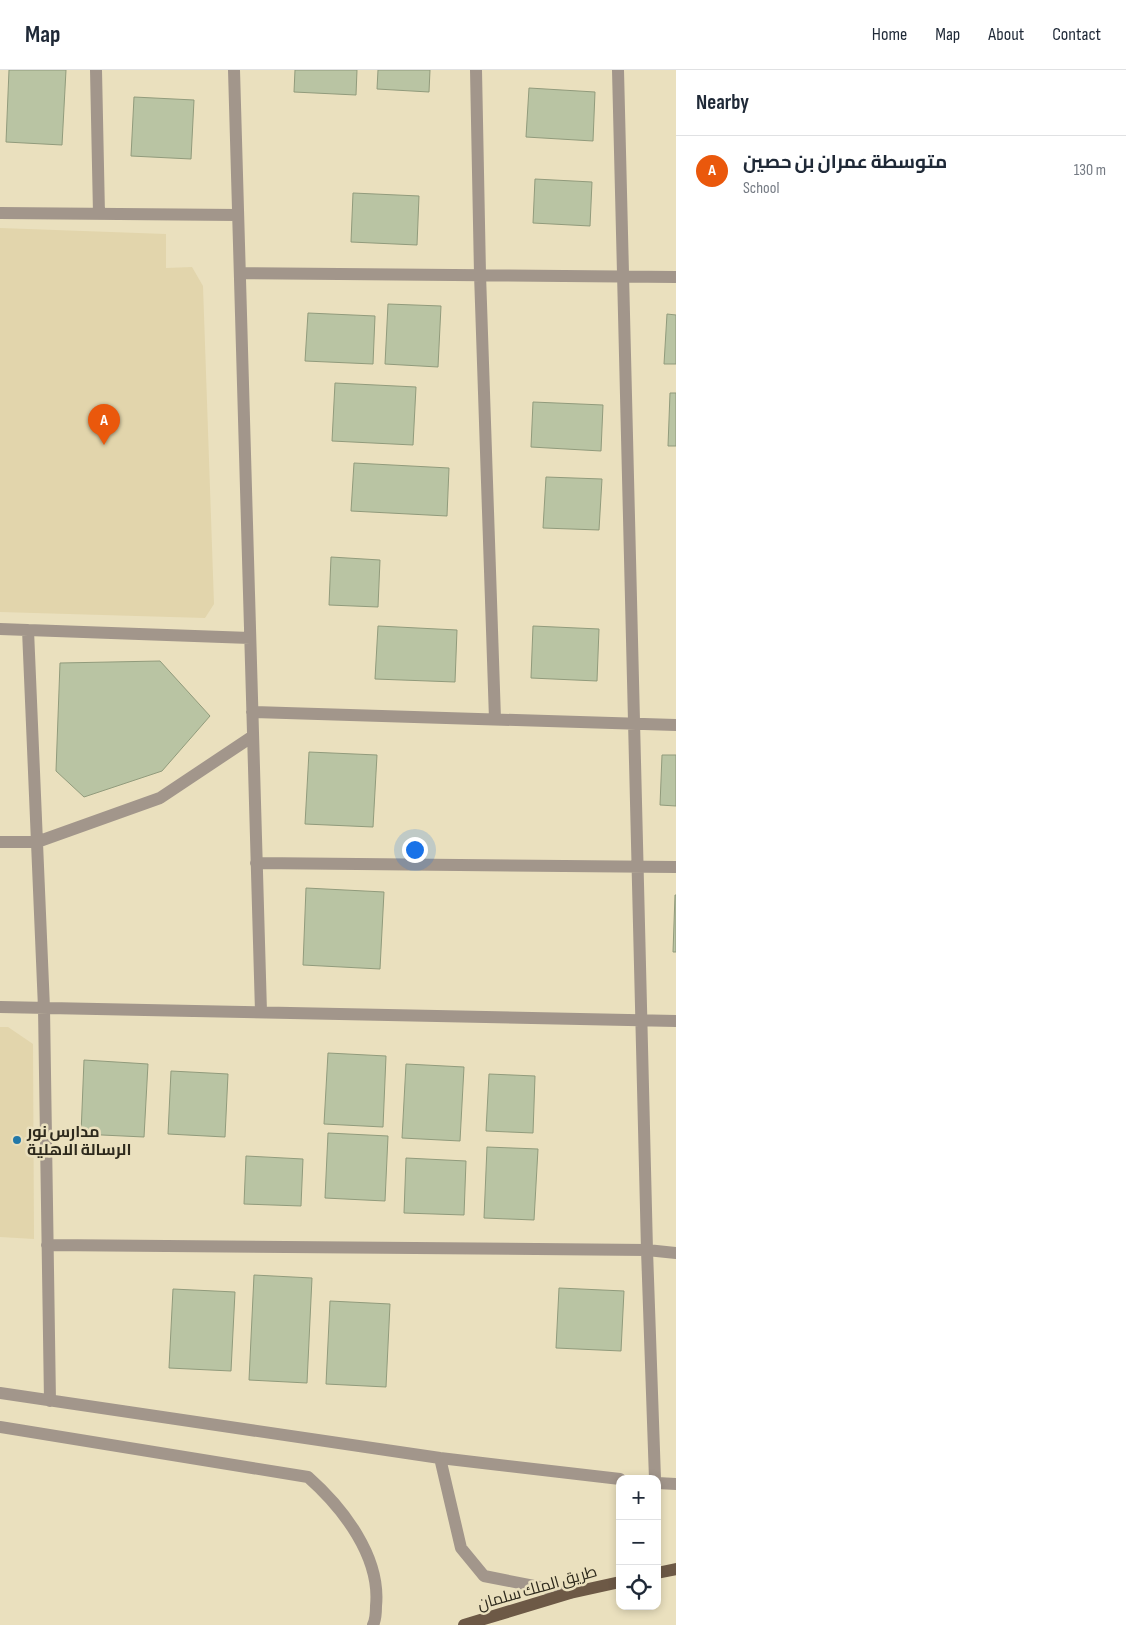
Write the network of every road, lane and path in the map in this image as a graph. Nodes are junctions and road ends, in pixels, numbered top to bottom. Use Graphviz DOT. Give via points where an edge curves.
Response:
graph roads {
  1 [pos="96,70"];
  2 [pos="234,70"];
  3 [pos="476,70"];
  4 [pos="618,70"];
  5 [pos="0,213"];
  6 [pos="99,214"];
  7 [pos="238,214"];
  8 [pos="240,273"];
  9 [pos="480,274"];
  10 [pos="623,275"];
  11 [pos="676,277"];
  12 [pos="0,629"];
  13 [pos="28,630"];
  14 [pos="250,638"];
  15 [pos="252,712"];
  16 [pos="495,720"];
  17 [pos="634,724"];
  18 [pos="676,725"];
  19 [pos="253,736"];
  20 [pos="0,842"];
  21 [pos="37,842"];
  22 [pos="256,863"];
  23 [pos="637,866"];
  24 [pos="676,867"];
  25 [pos="0,1007"];
  26 [pos="44,1008"];
  27 [pos="261,1012"];
  28 [pos="641,1020"];
  29 [pos="676,1021"];
  30 [pos="47,1245"];
  31 [pos="647,1250"];
  32 [pos="676,1253"];
  33 [pos="0,1393"];
  34 [pos="50,1401"];
  35 [pos="0,1427"];
  36 [pos="440,1458"];
  37 [pos="655,1475"];
  38 [pos="616,1479"];
  39 [pos="661,1484"];
  40 [pos="676,1484"];
  41 [pos="676,1569"];
  42 [pos="661,1572"];
  43 [pos="616,1583"];
  44 [pos="570,1593"];
  45 [pos="373,1625"];
  46 [pos="464,1625"];
  1 -- 6 [label="street"];
  2 -- 7 [label="street"];
  3 -- 9 [label="street"];
  4 -- 10 [label="street"];
  5 -- 6 [label="street"];
  6 -- 7 [label="street"];
  7 -- 8 [label="street"];
  8 -- 9 [label="street"];
  8 -- 14 [label="street"];
  9 -- 10 [label="street"];
  9 -- 16 [label="street"];
  10 -- 11 [label="street"];
  10 -- 17 [label="street"];
  12 -- 13 [label="street"];
  13 -- 14 [label="street"];
  13 -- 21 [label="street"];
  14 -- 15 [label="street"];
  15 -- 16 [label="street"];
  15 -- 19 [label="street"];
  16 -- 17 [label="street"];
  17 -- 18 [label="street"];
  17 -- 23 [label="street"];
  19 -- 21 [label="street" via="160,798"];
  19 -- 22 [label="street"];
  20 -- 21 [label="street"];
  21 -- 26 [label="street"];
  22 -- 23 [label="street"];
  22 -- 27 [label="street"];
  23 -- 24 [label="street"];
  23 -- 28 [label="street"];
  25 -- 26 [label="street"];
  26 -- 27 [label="street"];
  26 -- 30 [label="street"];
  27 -- 28 [label="street"];
  28 -- 29 [label="street"];
  28 -- 31 [label="street"];
  30 -- 31 [label="street"];
  30 -- 34 [label="street"];
  31 -- 32 [label="street"];
  31 -- 37 [label="street"];
  33 -- 34 [label="street"];
  34 -- 36 [label="street"];
  35 -- 45 [label="street" via="308,1477 327,1494 353,1527 368,1556 378,1591"];
  36 -- 38 [label="street"];
  36 -- 44 [label="street" via="461,1548 484,1576"];
  39 -- 40 [label="street"];
  41 -- 42 [label="main road"];
  43 -- 44 [label="main road, طريق الملك سلمان"];
  44 -- 46 [label="main road, طريق الملك سلمان"];
}
